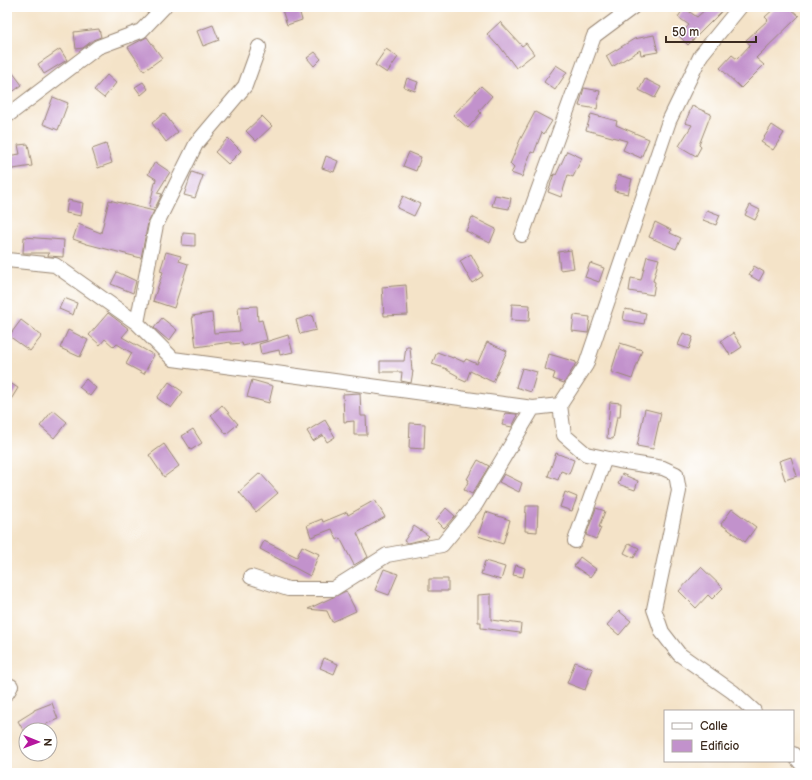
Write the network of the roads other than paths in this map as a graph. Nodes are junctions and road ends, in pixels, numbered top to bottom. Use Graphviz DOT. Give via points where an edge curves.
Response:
graph roads {
  1 [pos="164,7"];
  2 [pos="633,7"];
  3 [pos="740,7"];
  4 [pos="259,47"];
  5 [pos="7,116"];
  6 [pos="522,235"];
  7 [pos="7,260"];
  8 [pos="137,323"];
  9 [pos="560,405"];
  10 [pos="533,408"];
  11 [pos="605,458"];
  12 [pos="575,541"];
  13 [pos="251,577"];
  14 [pos="753,710"];
  15 [pos="794,755"];
  16 [pos="805,768"];
  1 -- 5 [label="street" via="141,31 98,47"];
  2 -- 6 [label="street" via="594,36"];
  3 -- 9 [label="street" via="701,56 669,120 586,365"];
  4 -- 8 [label="street" via="245,86 196,144 156,225"];
  7 -- 8 [label="street" via="55,265"];
  8 -- 10 [label="street" via="173,359"];
  9 -- 10 [label="street"];
  9 -- 11 [label="street" via="564,435 586,454"];
  10 -- 13 [label="street" via="476,504 442,546 387,555 333,589 288,589"];
  11 -- 12 [label="street"];
  11 -- 14 [label="street" via="663,468 676,474 679,491 654,609 662,632 679,654 733,692"];
  15 -- 16 [label="street"];
}
